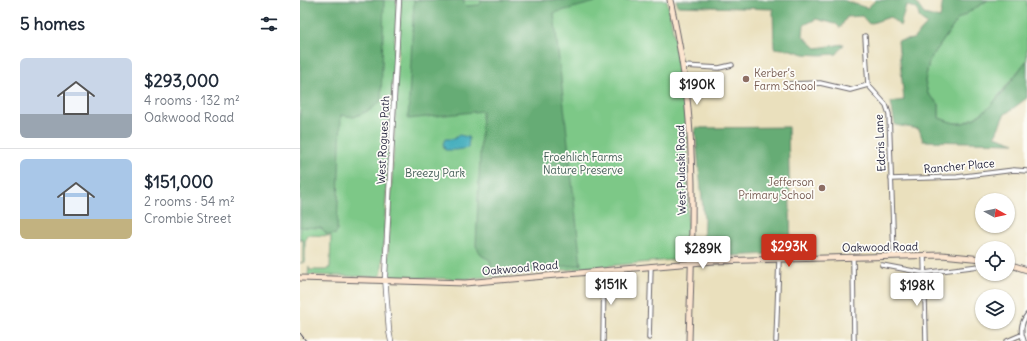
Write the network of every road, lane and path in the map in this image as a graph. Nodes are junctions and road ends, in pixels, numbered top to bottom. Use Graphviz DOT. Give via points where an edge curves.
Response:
graph roads {
  1 [pos="399,0"];
  2 [pos="670,0"];
  3 [pos="865,36"];
  4 [pos="732,65"];
  5 [pos="683,66"];
  6 [pos="788,84"];
  7 [pos="868,84"];
  8 [pos="1027,171"];
  9 [pos="891,179"];
  10 [pos="894,256"];
  11 [pos="924,256"];
  12 [pos="853,257"];
  13 [pos="975,257"];
  14 [pos="779,260"];
  15 [pos="691,262"];
  16 [pos="651,266"];
  17 [pos="882,266"];
  18 [pos="1015,266"];
  19 [pos="975,267"];
  20 [pos="1027,270"];
  21 [pos="604,271"];
  22 [pos="924,273"];
  23 [pos="300,278"];
  24 [pos="385,281"];
  25 [pos="1027,315"];
  26 [pos="1021,335"];
  27 [pos="649,338"];
  28 [pos="391,341"];
  29 [pos="603,341"];
  30 [pos="689,341"];
  31 [pos="776,341"];
  32 [pos="854,341"];
  33 [pos="926,341"];
  34 [pos="1007,341"];
  35 [pos="1024,341"];
  1 -- 24 [label="street, West Rogues Path"];
  2 -- 5 [label="main road, West Pulaski Road"];
  3 -- 7 [label="street"];
  4 -- 5 [label="street" via="719,68"];
  5 -- 15 [label="main road, West Pulaski Road" via="692,173"];
  6 -- 7 [label="street" via="820,83 850,90"];
  7 -- 9 [label="street, Edcris Lane" via="886,105 889,114"];
  8 -- 9 [label="street, Rancher Place"];
  9 -- 10 [label="street, Edcris Lane"];
  10 -- 11 [label="main road, Oakwood Road"];
  10 -- 12 [label="main road, Oakwood Road"];
  11 -- 13 [label="main road, Oakwood Road"];
  11 -- 22 [label="street"];
  12 -- 14 [label="main road, Oakwood Road"];
  12 -- 32 [label="street"];
  14 -- 15 [label="main road, Oakwood Road"];
  14 -- 31 [label="street"];
  15 -- 16 [label="main road, Oakwood Road"];
  15 -- 30 [label="main road, West Pulaski Road"];
  16 -- 21 [label="main road, Oakwood Road"];
  16 -- 27 [label="street"];
  17 -- 22 [label="street, Oakwood Road"];
  18 -- 20 [label="main road"];
  19 -- 22 [label="street, Oakwood Road"];
  21 -- 24 [label="main road, Oakwood Road" via="465,283"];
  21 -- 29 [label="street"];
  22 -- 33 [label="street"];
  23 -- 24 [label="main road, Oakwood Road"];
  24 -- 28 [label="street, West Rogues Path"];
  25 -- 26 [label="street" via="1022,324"];
  26 -- 34 [label="street"];
  26 -- 35 [label="street"];
}
